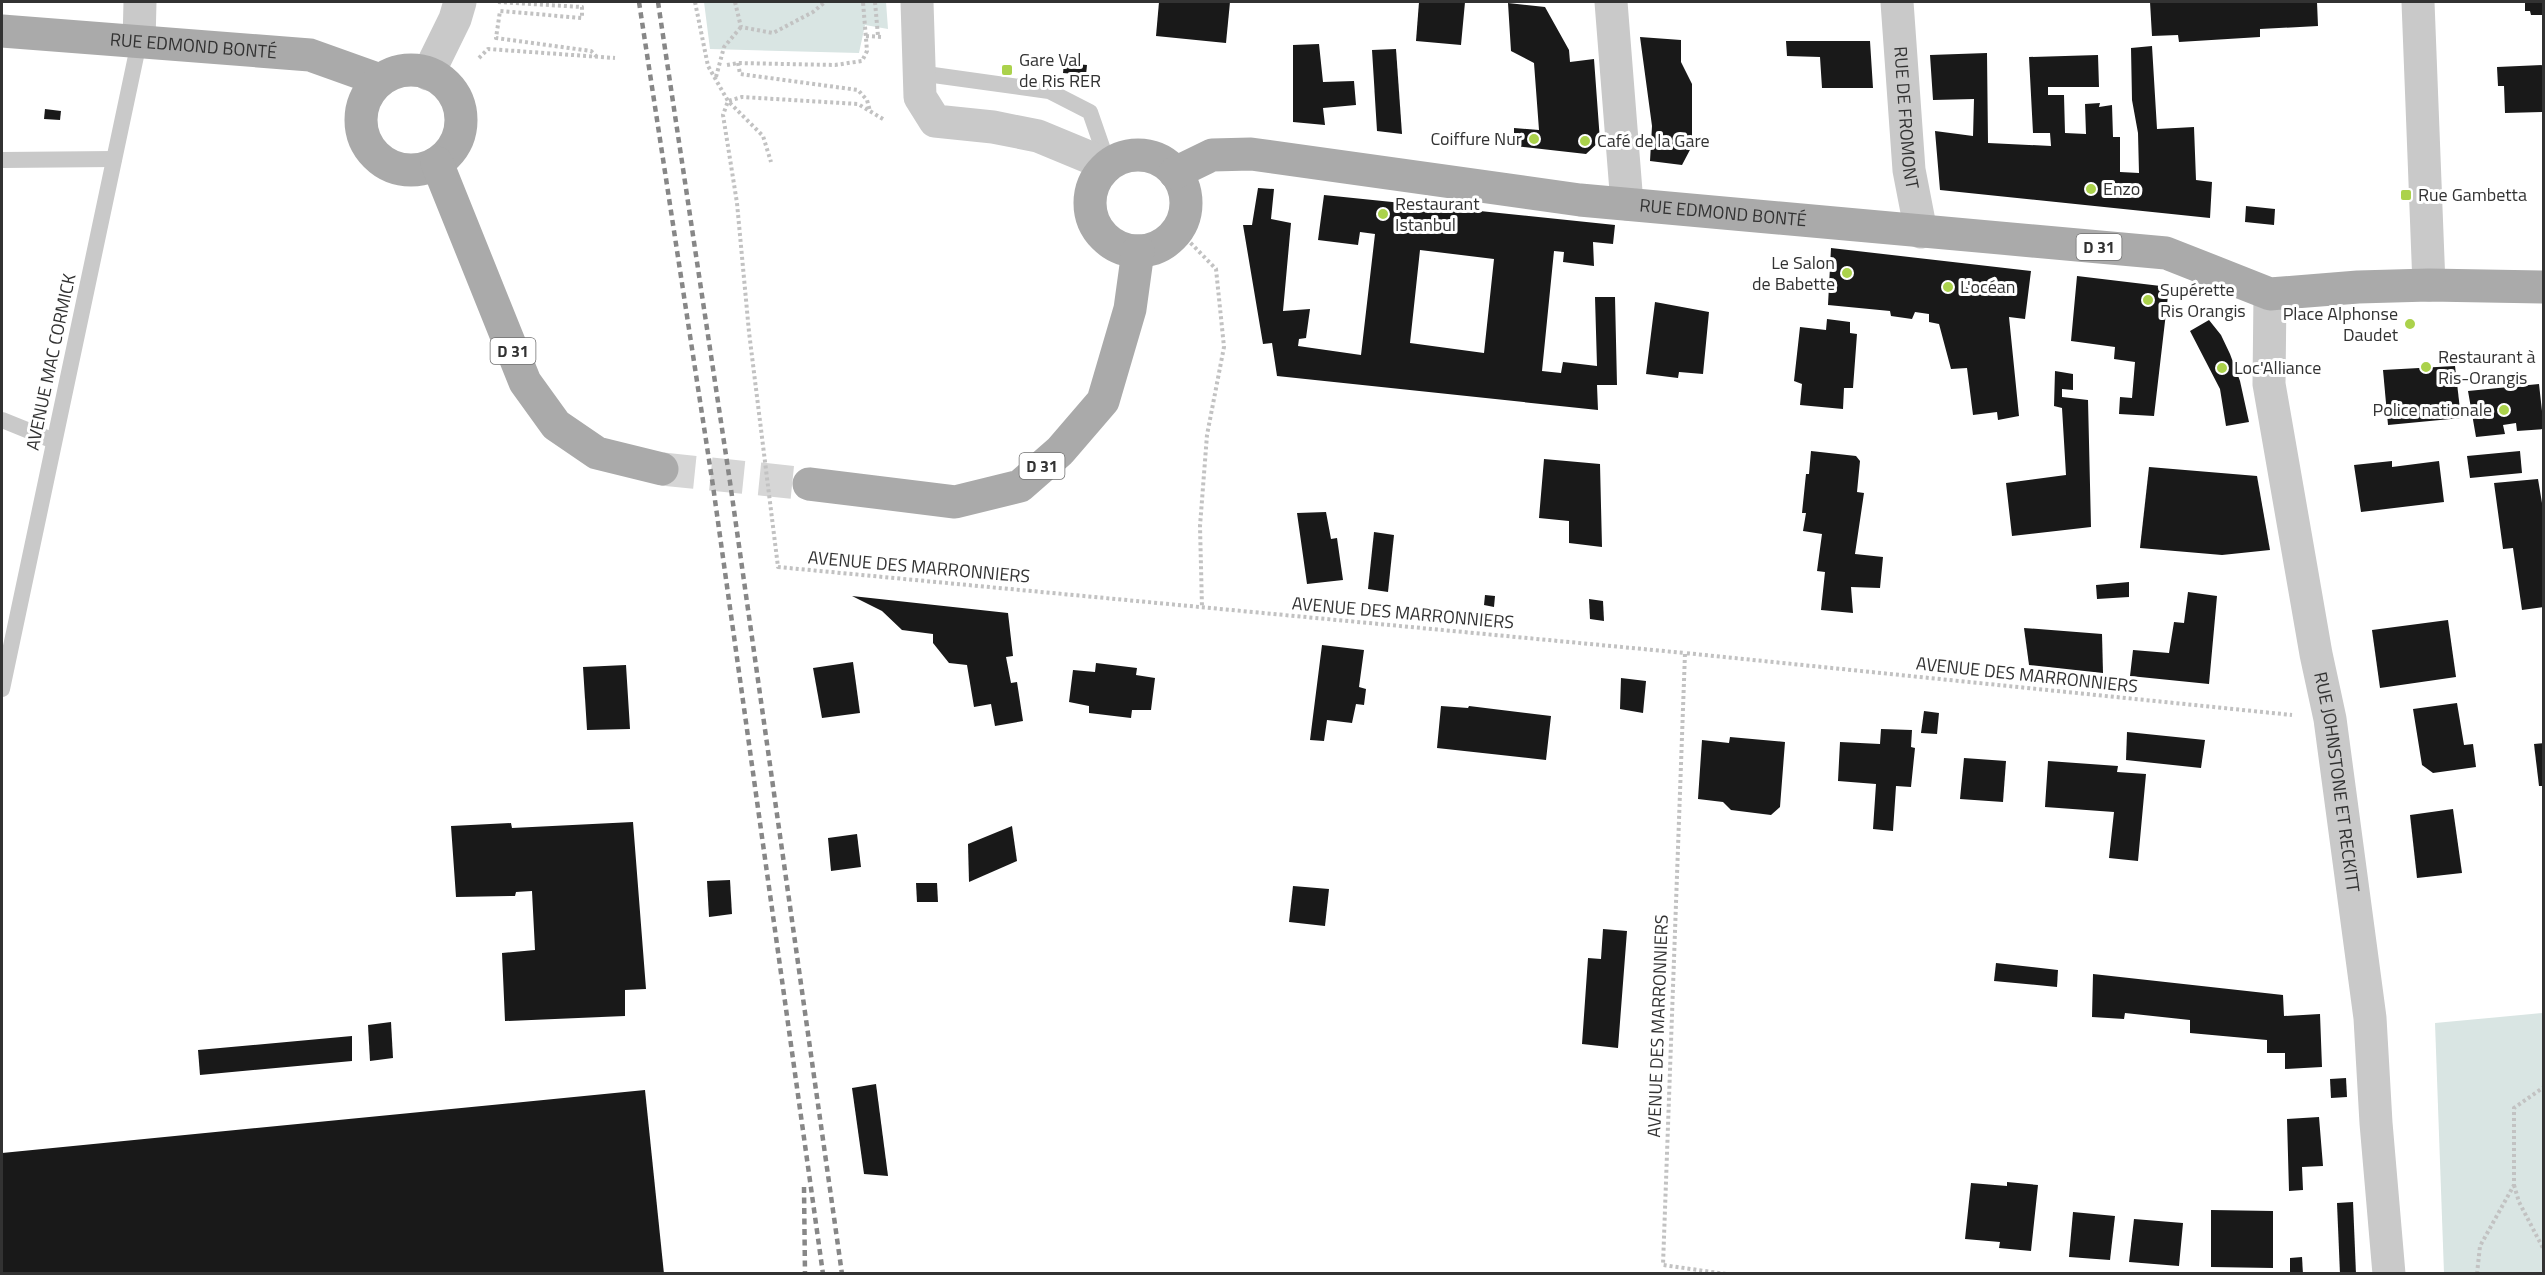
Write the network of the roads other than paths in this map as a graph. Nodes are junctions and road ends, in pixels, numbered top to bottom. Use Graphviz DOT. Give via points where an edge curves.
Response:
graph roads {
  1 [pos="140,2"];
  2 [pos="460,2"];
  3 [pos="918,2"];
  4 [pos="1611,2"];
  5 [pos="1897,2"];
  6 [pos="2418,2"];
  7 [pos="2,31"];
  8 [pos="139,42"];
  9 [pos="920,73"];
  10 [pos="428,74"];
  11 [pos="380,80"];
  12 [pos="114,159"];
  13 [pos="2,160"];
  14 [pos="438,163"];
  15 [pos="1108,165"];
  16 [pos="1175,173"];
  17 [pos="1627,204"];
  18 [pos="1921,232"];
  19 [pos="1138,251"];
  20 [pos="2428,285"];
  21 [pos="2544,287"];
  22 [pos="2270,294"];
  23 [pos="2,420"];
  24 [pos="54,441"];
  25 [pos="662,469"];
  26 [pos="809,484"];
  27 [pos="2,689"];
  28 [pos="2389,1274"];
  1 -- 8 [label="street"];
  2 -- 10 [label="street"];
  3 -- 9 [label="street"];
  4 -- 17 [label="street"];
  5 -- 18 [label="street, RUE DE FROMONT" via="1909,170"];
  6 -- 20 [label="street"];
  7 -- 8 [label="main road, RUE EDMOND BONTÉ"];
  8 -- 11 [label="main road, RUE EDMOND BONTÉ" via="310,55"];
  8 -- 12 [label="lane, AVENUE MAC CORMICK"];
  9 -- 15 [label="street" via="920,97 935,121 1038,136"];
  9 -- 15 [label="lane" via="1049,90 1090,112"];
  10 -- 11 [label="main road" via="409,69 392,72"];
  10 -- 14 [label="main road" via="451,89 460,109 460,130 450,151"];
  11 -- 14 [label="main road" via="368,93 360,114 363,137 371,151 384,163 405,170"];
  12 -- 13 [label="lane"];
  12 -- 24 [label="lane, AVENUE MAC CORMICK"];
  14 -- 25 [label="main road, D 31" via="525,382 550,417 597,453"];
  15 -- 16 [label="main road" via="1136,154 1164,162"];
  15 -- 19 [label="main road" via="1092,189 1093,219 1110,242"];
  16 -- 17 [label="main road, RUE EDMOND BONTÉ / D 31" via="1212,155 1251,154"];
  16 -- 19 [label="main road" via="1186,201 1178,230 1167,242"];
  17 -- 18 [label="main road, RUE EDMOND BONTÉ / D 31"];
  18 -- 22 [label="main road, RUE EDMOND BONTÉ / D 31" via="2166,252"];
  19 -- 26 [label="main road, D 31" via="1130,309 1103,401 1060,452 1020,486 955,502"];
  20 -- 21 [label="main road, D 31"];
  20 -- 22 [label="main road, D 31"];
  22 -- 28 [label="street, RUE JOHNSTONE ET RECKITT" via="2269,384 2330,719 2370,1018"];
  23 -- 24 [label="lane"];
  24 -- 27 [label="lane, AVENUE MAC CORMICK"];
}
